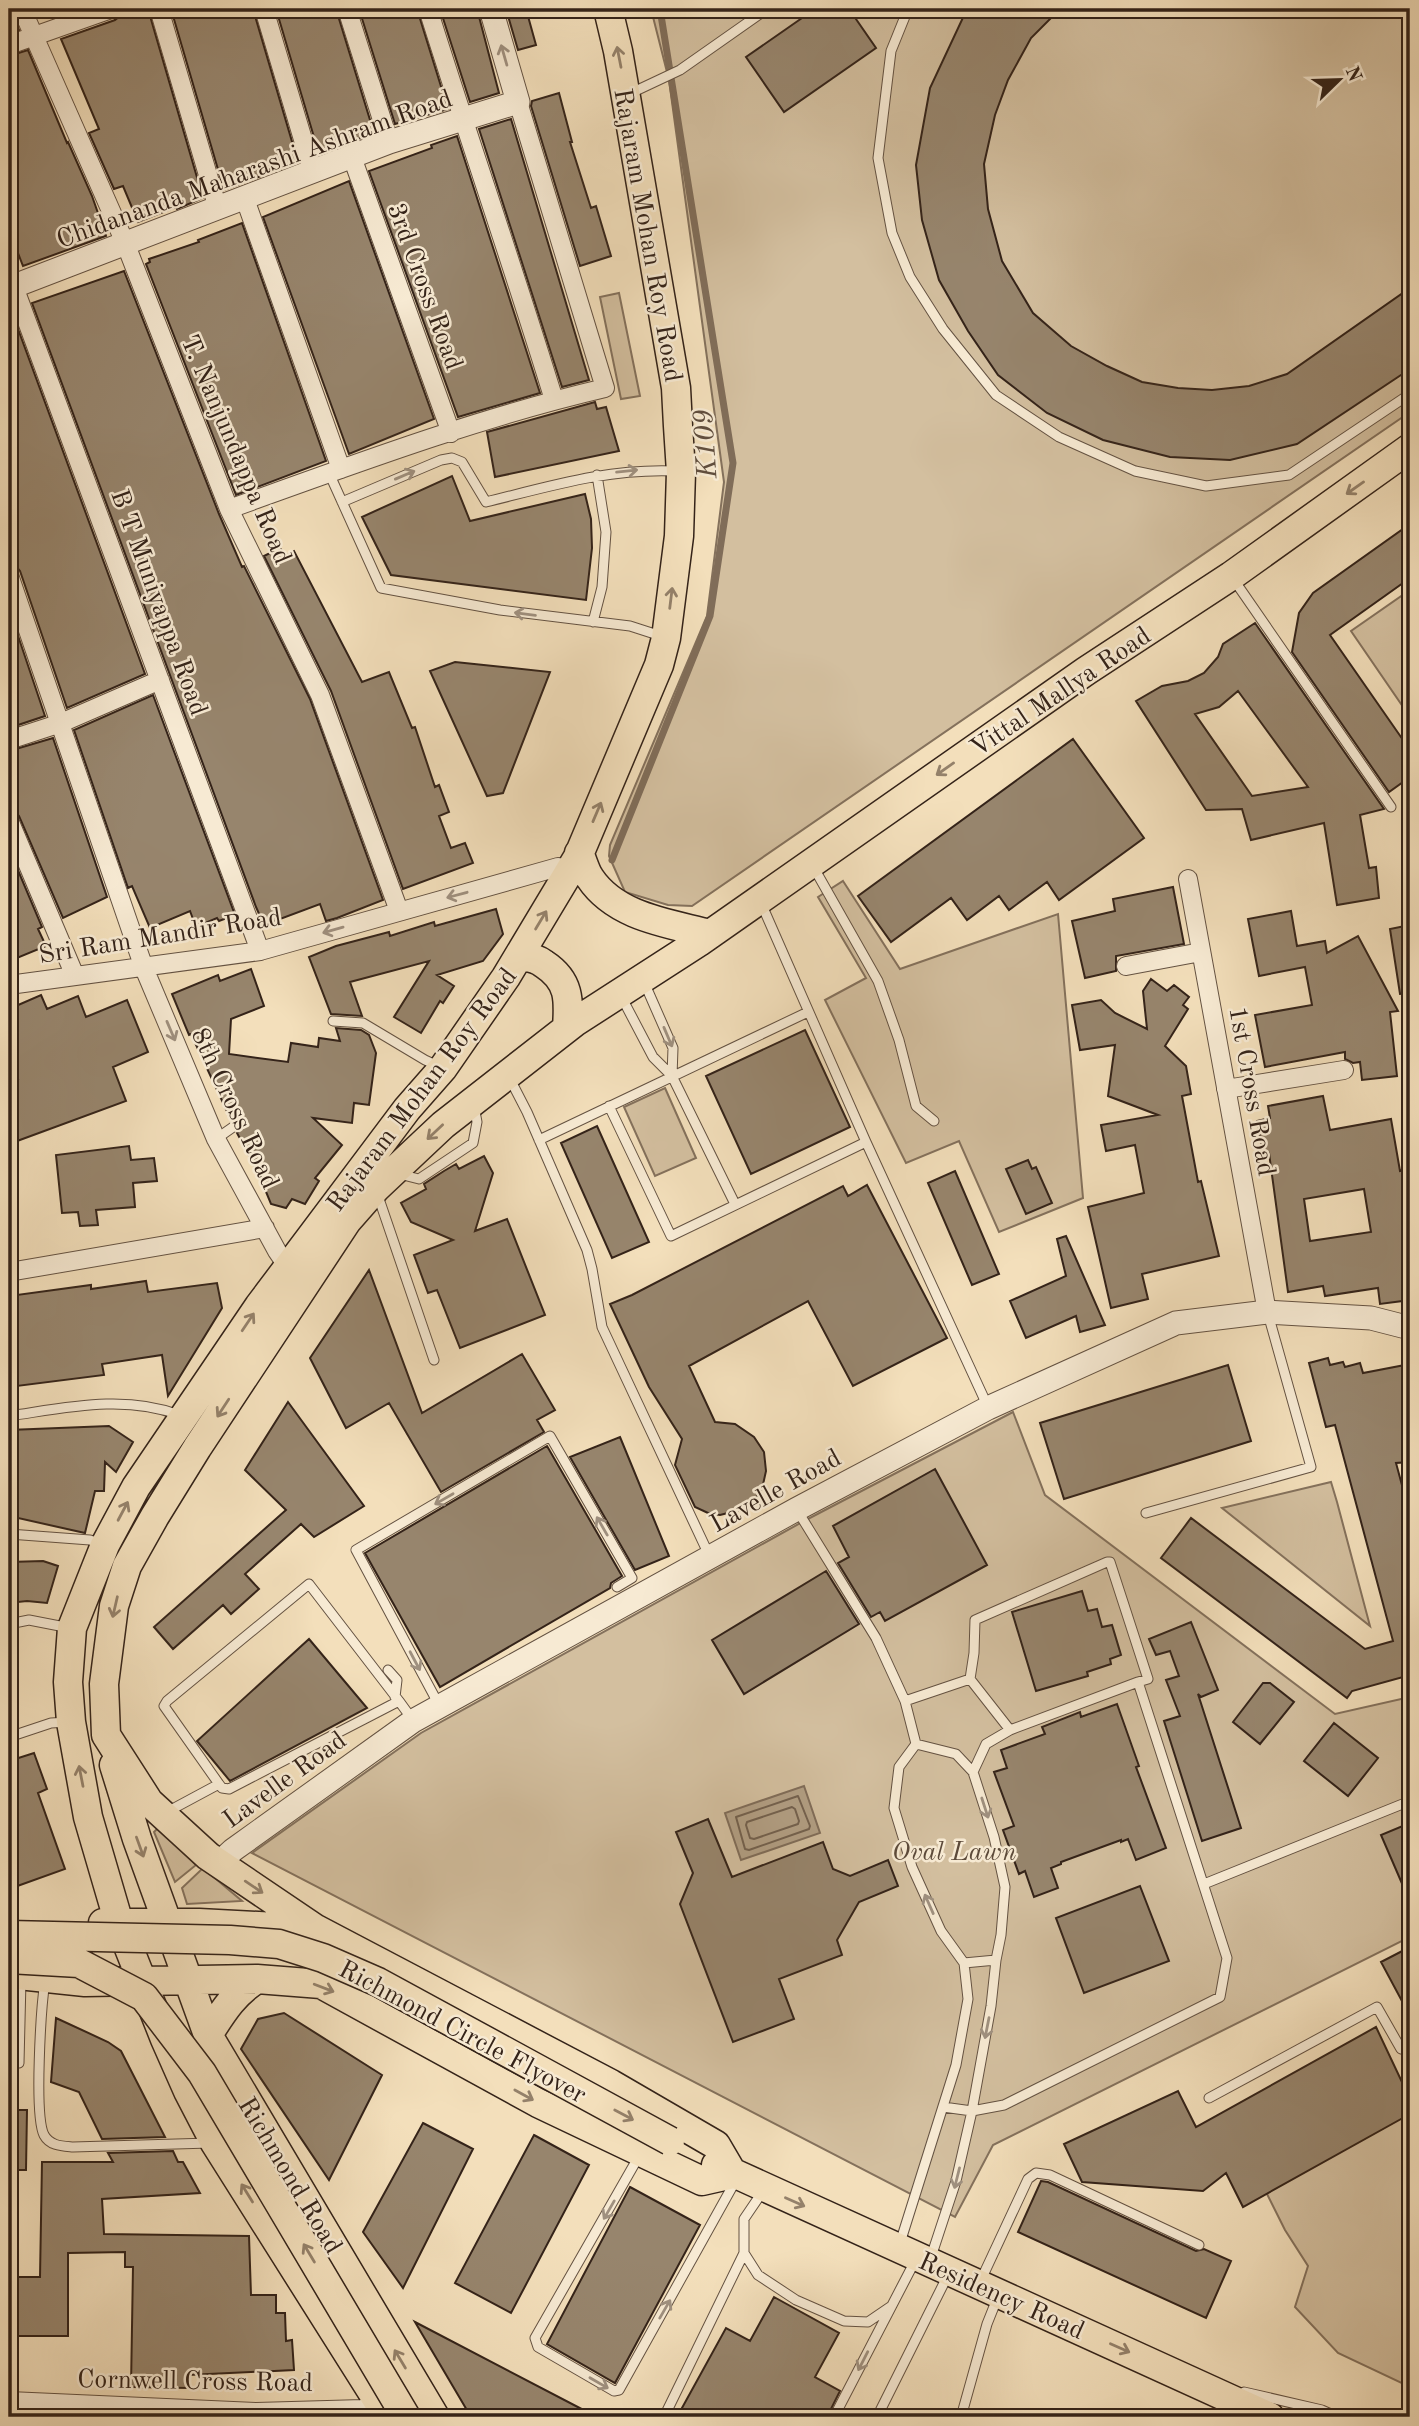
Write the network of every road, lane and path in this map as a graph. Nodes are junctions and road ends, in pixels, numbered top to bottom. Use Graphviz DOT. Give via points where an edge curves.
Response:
graph roads {
  1 [pos="22,9"];
  2 [pos="111,9"];
  3 [pos="159,9"];
  4 [pos="264,9"];
  5 [pos="347,9"];
  6 [pos="428,9"];
  7 [pos="491,9"];
  8 [pos="608,9"];
  9 [pos="768,9"];
  10 [pos="908,9"];
  11 [pos="35,38"];
  12 [pos="9,45"];
  13 [pos="626,95"];
  14 [pos="518,102"];
  15 [pos="463,120"];
  16 [pos="389,142"];
  17 [pos="352,158"];
  18 [pos="313,173"];
  19 [pos="245,199"];
  20 [pos="218,209"];
  21 [pos="126,245"];
  22 [pos="11,283"];
  23 [pos="1410,394"];
  24 [pos="554,400"];
  25 [pos="451,433"];
  26 [pos="1410,448"];
  27 [pos="335,471"];
  28 [pos="681,472"];
  29 [pos="597,475"];
  30 [pos="342,502"];
  31 [pos="229,509"];
  32 [pos="9,575"];
  33 [pos="1231,576"];
  34 [pos="593,622"];
  35 [pos="666,638"];
  36 [pos="160,680"];
  37 [pos="61,723"];
  38 [pos="9,740"];
  39 [pos="1391,807"];
  40 [pos="9,820"];
  41 [pos="574,863"];
  42 [pos="811,863"];
  43 [pos="1188,879"];
  44 [pos="760,898"];
  45 [pos="399,911"];
  46 [pos="704,938"];
  47 [pos="260,951"];
  48 [pos="1201,951"];
  49 [pos="518,958"];
  50 [pos="1126,966"];
  51 [pos="144,968"];
  52 [pos="75,976"];
  53 [pos="9,985"];
  54 [pos="631,986"];
  55 [pos="808,1012"];
  56 [pos="333,1021"];
  57 [pos="567,1028"];
  58 [pos="443,1068"];
  59 [pos="1345,1070"];
  60 [pos="508,1074"];
  61 [pos="672,1076"];
  62 [pos="1226,1088"];
  63 [pos="609,1106"];
  64 [pos="934,1121"];
  65 [pos="236,1125"];
  66 [pos="216,1139"];
  67 [pos="539,1140"];
  68 [pos="866,1142"];
  69 [pos="384,1180"];
  70 [pos="735,1204"];
  71 [pos="265,1228"];
  72 [pos="288,1267"];
  73 [pos="9,1272"];
  74 [pos="1267,1312"];
  75 [pos="1410,1328"];
  76 [pos="434,1360"];
  77 [pos="988,1408"];
  78 [pos="9,1416"];
  79 [pos="183,1417"];
  80 [pos="797,1509"];
  81 [pos="1146,1513"];
  82 [pos="9,1534"];
  83 [pos="106,1545"];
  84 [pos="710,1557"];
  85 [pos="625,1590"];
  86 [pos="9,1624"];
  87 [pos="72,1628"];
  88 [pos="388,1670"];
  89 [pos="970,1679"];
  90 [pos="1138,1682"];
  91 [pos="397,1699"];
  92 [pos="905,1701"];
  93 [pos="440,1706"];
  94 [pos="413,1721"];
  95 [pos="71,1722"];
  96 [pos="1010,1730"];
  97 [pos="106,1735"];
  98 [pos="9,1737"];
  99 [pos="916,1744"];
  100 [pos="973,1772"];
  101 [pos="219,1784"];
  102 [pos="1410,1801"];
  103 [pos="162,1815"];
  104 [pos="219,1863"];
  105 [pos="1204,1884"];
  106 [pos="9,1922"];
  107 [pos="119,1923"];
  108 [pos="167,1923"];
  109 [pos="316,1929"];
  110 [pos="9,1935"];
  111 [pos="996,1960"];
  112 [pos="964,1963"];
  113 [pos="21,1972"];
  114 [pos="257,1979"];
  115 [pos="142,1980"];
  116 [pos="189,1981"];
  117 [pos="208,2035"];
  118 [pos="165,2039"];
  119 [pos="1410,2044"];
  120 [pos="9,2062"];
  121 [pos="1209,2098"];
  122 [pos="943,2107"];
  123 [pos="972,2111"];
  124 [pos="215,2143"];
  125 [pos="642,2151"];
  126 [pos="736,2175"];
  127 [pos="765,2188"];
  128 [pos="1199,2245"];
  129 [pos="744,2253"];
  130 [pos="924,2260"];
  131 [pos="989,2289"];
  132 [pos="891,2306"];
  133 [pos="1191,2380"];
  134 [pos="9,2401"];
  135 [pos="383,2409"];
  136 [pos="256,2415"];
  137 [pos="406,2417"];
  138 [pos="435,2417"];
  139 [pos="664,2417"];
  140 [pos="834,2417"];
  141 [pos="877,2417"];
  142 [pos="961,2417"];
  143 [pos="1270,2417"];
  144 [pos="1338,2417"];
  1 -- 11 [label="street, T. Nanjundappa Road"];
  2 -- 11 [label="street"];
  3 -- 20 [label="street"];
  4 -- 18 [label="street"];
  5 -- 16 [label="street"];
  6 -- 15 [label="street"];
  14 -- 7 [label="street, one-way"];
  13 -- 8 [label="main road, Rajaram Mohan Roy Road, one-way"];
  9 -- 13 [label="lane" via="680,70"];
  10 -- 23 [label="lane" via="891,51 878,158 892,233 910,277 943,330 996,395 1059,437 1135,471 1206,486 1289,475"];
  11 -- 12 [label="street"];
  11 -- 21 [label="street, T. Nanjundappa Road"];
  13 -- 28 [label="main road, Rajaram Mohan Roy Road" via="676,388"];
  14 -- 15 [label="street, Chidananda Maharashi Ashram Road"];
  14 -- 24 [label="street" via="605,388"];
  15 -- 16 [label="street, Chidananda Maharashi Ashram Road"];
  15 -- 24 [label="street"];
  16 -- 17 [label="street, Chidananda Maharashi Ashram Road"];
  17 -- 18 [label="street, Chidananda Maharashi Ashram Road"];
  17 -- 25 [label="street, 3rd Cross Road"];
  18 -- 19 [label="street, Chidananda Maharashi Ashram Road"];
  19 -- 20 [label="street, Chidananda Maharashi Ashram Road"];
  19 -- 27 [label="street"];
  20 -- 21 [label="street, Chidananda Maharashi Ashram Road"];
  21 -- 22 [label="street, Chidananda Maharashi Ashram Road"];
  21 -- 31 [label="street, T. Nanjundappa Road"];
  22 -- 36 [label="street, B T Muniyappa Road"];
  24 -- 25 [label="street"];
  25 -- 27 [label="street"];
  26 -- 33 [label="main road, Vittal Mallya Road, one-way"];
  27 -- 30 [label="lane"];
  27 -- 31 [label="street"];
  29 -- 28 [label="lane, one-way"];
  35 -- 28 [label="main road, Rajaram Mohan Roy Road, one-way" via="679,536"];
  30 -- 29 [label="lane, one-way" via="452,458 462,462 486,502"];
  29 -- 34 [label="lane" via="606,532 602,587"];
  34 -- 30 [label="lane, one-way" via="381,588"];
  31 -- 45 [label="street, T. Nanjundappa Road" via="320,695"];
  32 -- 37 [label="street, 8th Cross Road"];
  33 -- 39 [label="lane"];
  33 -- 42 [label="main road, Vittal Mallya Road, one-way"];
  34 -- 35 [label="lane" via="630,626"];
  41 -- 35 [label="main road, Rajaram Mohan Roy Road, one-way" via="659,665"];
  36 -- 37 [label="street"];
  36 -- 47 [label="street, B T Muniyappa Road"];
  37 -- 38 [label="street"];
  37 -- 51 [label="street, 8th Cross Road"];
  40 -- 52 [label="street"];
  41 -- 45 [label="street, Sri Ram Mandir Road, one-way"];
  41 -- 46 [label="main road" via="624,909"];
  49 -- 41 [label="main road, Rajaram Mohan Roy Road, one-way"];
  42 -- 44 [label="main road, Vittal Mallya Road"];
  42 -- 64 [label="lane" via="878,981 916,1106"];
  43 -- 48 [label="street, 1st Cross Road"];
  44 -- 46 [label="main road, Vittal Mallya Road"];
  44 -- 55 [label="lane"];
  45 -- 47 [label="street, Sri Ram Mandir Road, one-way"];
  46 -- 54 [label="main road, Rajaram Mohan Roy Road"];
  47 -- 51 [label="street, Sri Ram Mandir Road"];
  48 -- 50 [label="street"];
  48 -- 62 [label="street, 1st Cross Road"];
  49 -- 57 [label="main road" via="539,961 559,975 567,990"];
  49 -- 58 [label="main road, Rajaram Mohan Roy Road"];
  51 -- 52 [label="street, Sri Ram Mandir Road"];
  51 -- 66 [label="street, 8th Cross Road, one-way"];
  52 -- 53 [label="street, Sri Ram Mandir Road"];
  54 -- 57 [label="main road, Rajaram Mohan Roy Road"];
  54 -- 61 [label="lane" via="653,1057"];
  54 -- 61 [label="lane, one-way" via="673,1048"];
  55 -- 61 [label="lane"];
  55 -- 68 [label="lane"];
  56 -- 58 [label="lane" via="363,1023"];
  57 -- 60 [label="main road, Rajaram Mohan Roy Road"];
  58 -- 72 [label="main road, Rajaram Mohan Roy Road"];
  59 -- 62 [label="street"];
  60 -- 67 [label="lane"];
  60 -- 69 [label="main road, Rajaram Mohan Roy Road"];
  61 -- 63 [label="lane"];
  61 -- 70 [label="lane"];
  62 -- 74 [label="street, 1st Cross Road"];
  63 -- 67 [label="lane"];
  63 -- 70 [label="lane" via="671,1236"];
  65 -- 66 [label="lane"];
  66 -- 71 [label="street, 8th Cross Road"];
  67 -- 84 [label="lane" via="587,1250 601,1327"];
  68 -- 70 [label="lane"];
  68 -- 77 [label="lane"];
  69 -- 76 [label="lane"];
  69 -- 97 [label="main road, Rajaram Mohan Roy Road, one-way" via="347,1221 284,1314 127,1566 110,1633 104,1684"];
  71 -- 72 [label="street, 8th Cross Road"];
  71 -- 73 [label="street"];
  79 -- 72 [label="main road, Rajaram Mohan Roy Road, one-way"];
  74 -- 75 [label="street, Lavelle Road" via="1371,1318"];
  74 -- 77 [label="street, Lavelle Road" via="1176,1323"];
  74 -- 81 [label="lane" via="1311,1467"];
  77 -- 80 [label="street, Lavelle Road"];
  78 -- 79 [label="lane" via="116,1402"];
  83 -- 79 [label="main road, Rajaram Mohan Roy Road, one-way" via="136,1487"];
  80 -- 84 [label="street, Lavelle Road"];
  80 -- 92 [label="lane" via="876,1638"];
  82 -- 83 [label="lane"];
  83 -- 87 [label="main road, Rajaram Mohan Roy Road"];
  84 -- 85 [label="street, Lavelle Road"];
  85 -- 93 [label="street, Lavelle Road"];
  85 -- 93 [label="lane, one-way" via="632,1578 551,1436 356,1550"];
  86 -- 87 [label="lane" via="29,1620"];
  87 -- 95 [label="main road, Rajaram Mohan Roy Road"];
  88 -- 91 [label="lane" via="397,1680"];
  89 -- 90 [label="lane" via="975,1620 1110,1562 1148,1679"];
  89 -- 92 [label="lane"];
  89 -- 96 [label="lane"];
  90 -- 96 [label="lane"];
  90 -- 105 [label="lane"];
  91 -- 94 [label="lane"];
  91 -- 101 [label="lane" via="233,1787"];
  91 -- 101 [label="lane" via="309,1584 165,1703"];
  92 -- 99 [label="lane"];
  93 -- 94 [label="street, Lavelle Road"];
  94 -- 104 [label="street, Lavelle Road"];
  95 -- 98 [label="lane" via="51,1723"];
  107 -- 95 [label="main road, Rajaram Mohan Roy Road, one-way" via="88,1817"];
  96 -- 100 [label="lane" via="986,1744"];
  97 -- 103 [label="main road"];
  97 -- 108 [label="main road, Rajaram Mohan Roy Road, one-way"];
  100 -- 111 [label="lane, one-way" via="1005,1887"];
  112 -- 100 [label="lane, one-way" via="941,1931 912,1867 894,1808 899,1767 916,1744 956,1754"];
  101 -- 103 [label="lane"];
  102 -- 105 [label="lane"];
  103 -- 104 [label="main road"];
  104 -- 109 [label="main road, one-way"];
  105 -- 123 [label="lane" via="1227,1958 1220,1997 1004,2105"];
  106 -- 107 [label="main road"];
  107 -- 108 [label="main road"];
  107 -- 115 [label="main road, Rajaram Mohan Roy Road"];
  108 -- 109 [label="main road"];
  108 -- 116 [label="main road, Richmond Road"];
  109 -- 126 [label="main road" via="611,2084 705,2139 716,2146"];
  110 -- 126 [label="main road, Richmond Circle Flyover, one-way, bridge" via="279,1944 378,1982"];
  111 -- 112 [label="lane"];
  111 -- 123 [label="lane, one-way"];
  112 -- 122 [label="lane" via="968,1999"];
  113 -- 115 [label="main road" via="85,1982"];
  113 -- 120 [label="lane" via="19,2063"];
  113 -- 124 [label="lane" via="45,2138 55,2145 73,2147"];
  137 -- 113 [label="main road, one-way, bridge" via="202,2073 144,1997 79,1963"];
  114 -- 116 [label="main road"];
  114 -- 117 [label="main road" via="228,2004"];
  114 -- 125 [label="main road, one-way" via="321,1984 538,2103"];
  115 -- 116 [label="main road"];
  115 -- 118 [label="main road, Rajaram Mohan Roy Road"];
  116 -- 117 [label="main road, Richmond Road"];
  138 -- 117 [label="main road, Richmond Road, one-way"];
  118 -- 124 [label="main road, Richmond Road"];
  119 -- 121 [label="lane" via="1401,2049 1377,2007"];
  122 -- 123 [label="lane"];
  122 -- 130 [label="lane"];
  123 -- 130 [label="lane, one-way" via="956,2181"];
  135 -- 124 [label="main road, Richmond Road, one-way"];
  125 -- 126 [label="main road" via="702,2181"];
  125 -- 126 [label="lane, one-way" via="536,2338 538,2347 614,2391 620,2390"];
  126 -- 127 [label="main road, Residency Road"];
  127 -- 129 [label="lane" via="744,2220"];
  127 -- 130 [label="main road, Residency Road, one-way"];
  128 -- 131 [label="lane" via="1050,2175 1036,2173 1028,2179"];
  129 -- 132 [label="lane" via="758,2275 796,2300 844,2321 868,2322"];
  129 -- 139 [label="lane"];
  130 -- 131 [label="main road, Residency Road"];
  130 -- 132 [label="lane"];
  130 -- 141 [label="lane"];
  131 -- 133 [label="main road, Residency Road, one-way"];
  131 -- 142 [label="lane" via="987,2324"];
  132 -- 140 [label="lane, one-way"];
  133 -- 143 [label="main road, Residency Road"];
  133 -- 144 [label="lane"];
  134 -- 136 [label="street, Cornwell Cross Road"];
  135 -- 136 [label="street, Cornwell Cross Road"];
}
